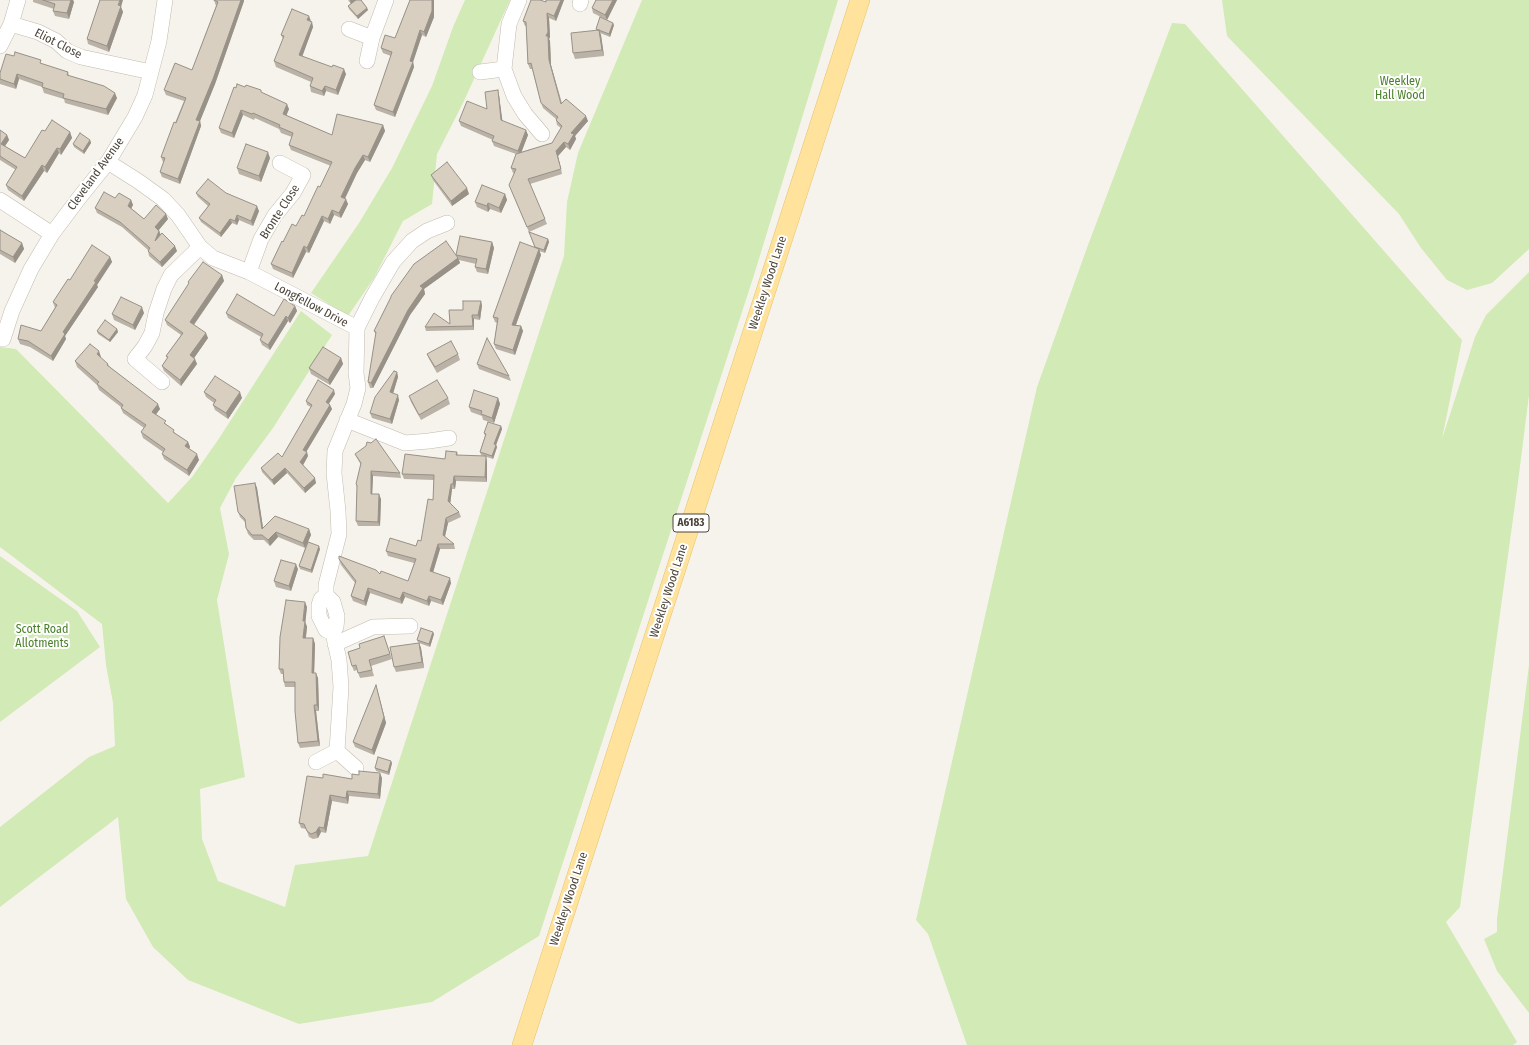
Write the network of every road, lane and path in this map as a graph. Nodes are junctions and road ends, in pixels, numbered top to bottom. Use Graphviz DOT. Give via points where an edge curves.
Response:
graph roads {
  1 [pos="18,0"];
  2 [pos="165,0"];
  3 [pos="386,0"];
  4 [pos="519,0"];
  5 [pos="860,0"];
  6 [pos="11,24"];
  7 [pos="348,29"];
  8 [pos="372,38"];
  9 [pos="0,46"];
  10 [pos="367,61"];
  11 [pos="504,69"];
  12 [pos="151,72"];
  13 [pos="480,72"];
  14 [pos="542,134"];
  15 [pos="108,162"];
  16 [pos="280,163"];
  17 [pos="0,200"];
  18 [pos="448,222"];
  19 [pos="52,234"];
  20 [pos="200,247"];
  21 [pos="249,272"];
  22 [pos="358,328"];
  23 [pos="3,340"];
  24 [pos="162,382"];
  25 [pos="347,420"];
  26 [pos="449,438"];
  27 [pos="410,626"];
  28 [pos="334,639"];
  29 [pos="337,751"];
  30 [pos="316,762"];
  31 [pos="356,768"];
  32 [pos="522,1045"];
  1 -- 6 [label="street"];
  2 -- 12 [label="street, Cleveland Avenue"];
  3 -- 8 [label="street"];
  4 -- 11 [label="street" via="509,24"];
  5 -- 32 [label="main road, Weekley Wood Lane / A6183"];
  6 -- 9 [label="street"];
  6 -- 12 [label="street, Eliot Close" via="38,32 81,57"];
  7 -- 8 [label="street"];
  8 -- 10 [label="street"];
  11 -- 13 [label="street"];
  11 -- 14 [label="street" via="514,96"];
  12 -- 15 [label="street, Cleveland Avenue" via="145,95 135,117"];
  15 -- 19 [label="street, Cleveland Avenue"];
  15 -- 20 [label="street, Longfellow Drive" via="163,199 178,215"];
  16 -- 21 [label="street, Bronte Close" via="303,175 261,239"];
  17 -- 19 [label="street"];
  18 -- 22 [label="street" via="412,241 393,262"];
  19 -- 23 [label="street, Cleveland Avenue" via="31,269 12,310"];
  20 -- 21 [label="street, Longfellow Drive" via="213,258"];
  20 -- 24 [label="street" via="171,275 156,313 152,333 135,359"];
  21 -- 22 [label="street, Longfellow Drive"];
  22 -- 25 [label="street, Longfellow Drive" via="358,388"];
  25 -- 26 [label="street" via="405,443"];
  25 -- 28 [label="street, Longfellow Drive" via="333,462 338,534 326,595 319,605 321,623"];
  27 -- 28 [label="street" via="373,627"];
  28 -- 29 [label="street" via="341,687"];
  29 -- 30 [label="street"];
  29 -- 31 [label="street"];
}
